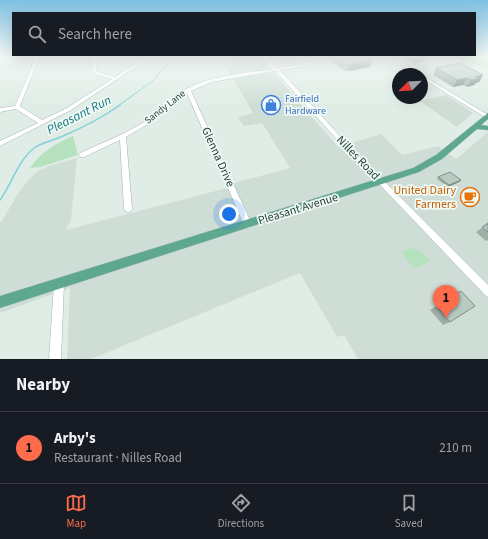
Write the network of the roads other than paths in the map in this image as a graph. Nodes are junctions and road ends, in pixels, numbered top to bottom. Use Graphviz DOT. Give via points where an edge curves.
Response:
graph roads {
  1 [pos="31,73"];
  2 [pos="96,73"];
  3 [pos="123,73"];
  4 [pos="260,73"];
  5 [pos="279,73"];
  6 [pos="115,78"];
  7 [pos="428,80"];
  8 [pos="188,90"];
  9 [pos="17,107"];
  10 [pos="0,110"];
  11 [pos="488,116"];
  12 [pos="42,123"];
  13 [pos="475,126"];
  14 [pos="488,128"];
  15 [pos="123,136"];
  16 [pos="0,144"];
  17 [pos="82,155"];
  18 [pos="382,183"];
  19 [pos="128,209"];
  20 [pos="248,224"];
  21 [pos="59,284"];
  22 [pos="488,292"];
  23 [pos="0,302"];
  24 [pos="55,359"];
  1 -- 9 [label="street"];
  2 -- 6 [label="street"];
  3 -- 6 [label="street"];
  4 -- 8 [label="street, Sandy Lane" via="211,81"];
  5 -- 18 [label="street, Nilles Road"];
  6 -- 12 [label="street" via="69,109"];
  7 -- 11 [label="street"];
  8 -- 15 [label="street, Sandy Lane" via="149,121"];
  8 -- 20 [label="street, Glenna Drive"];
  9 -- 10 [label="street"];
  9 -- 12 [label="street"];
  11 -- 13 [label="main road, Pleasant Avenue"];
  12 -- 16 [label="street"];
  13 -- 14 [label="main road"];
  13 -- 18 [label="main road, Pleasant Avenue" via="434,160"];
  15 -- 17 [label="street, Sandy Lane"];
  15 -- 19 [label="street"];
  18 -- 20 [label="main road, Pleasant Avenue"];
  18 -- 22 [label="street, Nilles Road"];
  20 -- 21 [label="main road, Pleasant Avenue"];
  21 -- 23 [label="main road, Pleasant Avenue"];
  21 -- 24 [label="street"];
}
